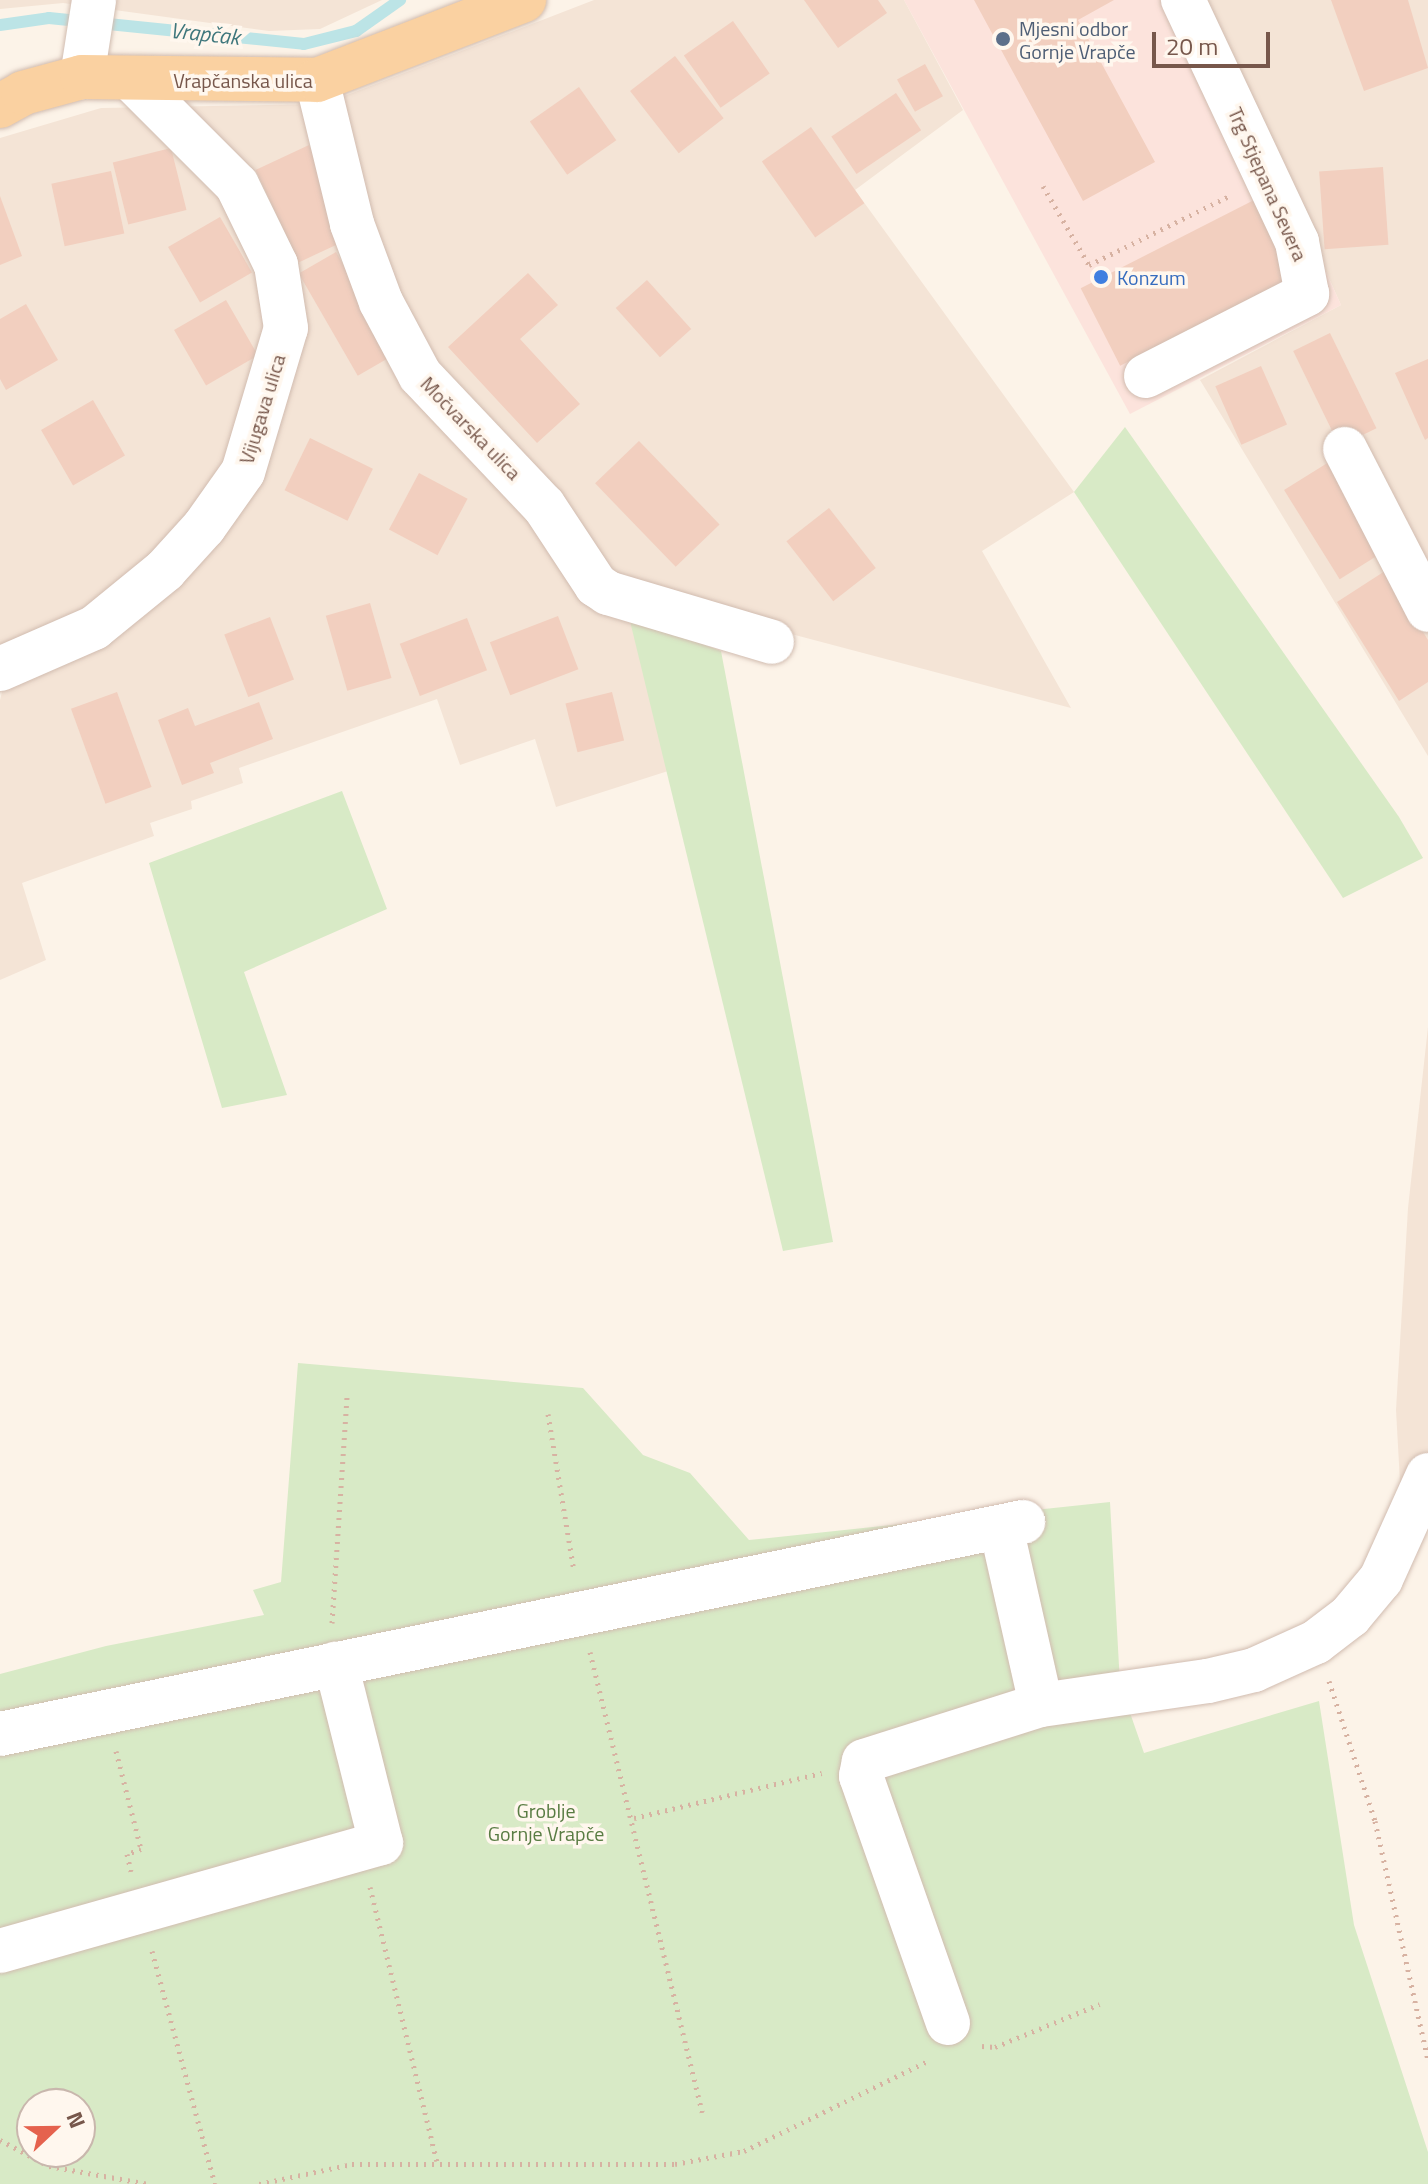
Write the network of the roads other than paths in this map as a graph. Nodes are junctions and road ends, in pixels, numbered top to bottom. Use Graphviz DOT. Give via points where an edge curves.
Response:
graph roads {
  1 [pos="524,0"];
  2 [pos="1183,0"];
  3 [pos="93,5"];
  4 [pos="84,66"];
  5 [pos="132,80"];
  6 [pos="317,80"];
  7 [pos="0,106"];
  8 [pos="1146,376"];
  9 [pos="1345,449"];
  10 [pos="1428,610"];
  11 [pos="772,642"];
  12 [pos="0,669"];
  13 [pos="1428,1475"];
  14 [pos="336,1664"];
  15 [pos="1041,1705"];
  16 [pos="0,1734"];
  17 [pos="0,1951"];
  18 [pos="951,2041"];
  1 -- 6 [label="main road, Vrapčanska ulica"];
  2 -- 8 [label="street, Trg Stjepana Severa" via="1297,242 1307,294"];
  3 -- 4 [label="street"];
  4 -- 5 [label="main road, Vrapčanska ulica"];
  4 -- 7 [label="main road, Vrapčanska ulica"];
  5 -- 6 [label="main road, Vrapčanska ulica"];
  5 -- 12 [label="street, Vijugava ulica" via="237,185 276,265 286,328 243,472 204,527 165,570 94,628"];
  6 -- 11 [label="street, Močvarska ulica" via="352,224 381,302 420,375 544,506 596,585"];
  9 -- 10 [label="street"];
  13 -- 15 [label="street" via="1381,1579 1350,1616 1316,1642 1224,1678"];
  14 -- 15 [label="street" via="1012,1525"];
  14 -- 16 [label="street"];
  14 -- 17 [label="street" via="381,1843"];
  15 -- 18 [label="street" via="864,1761 862,1769"];
}
